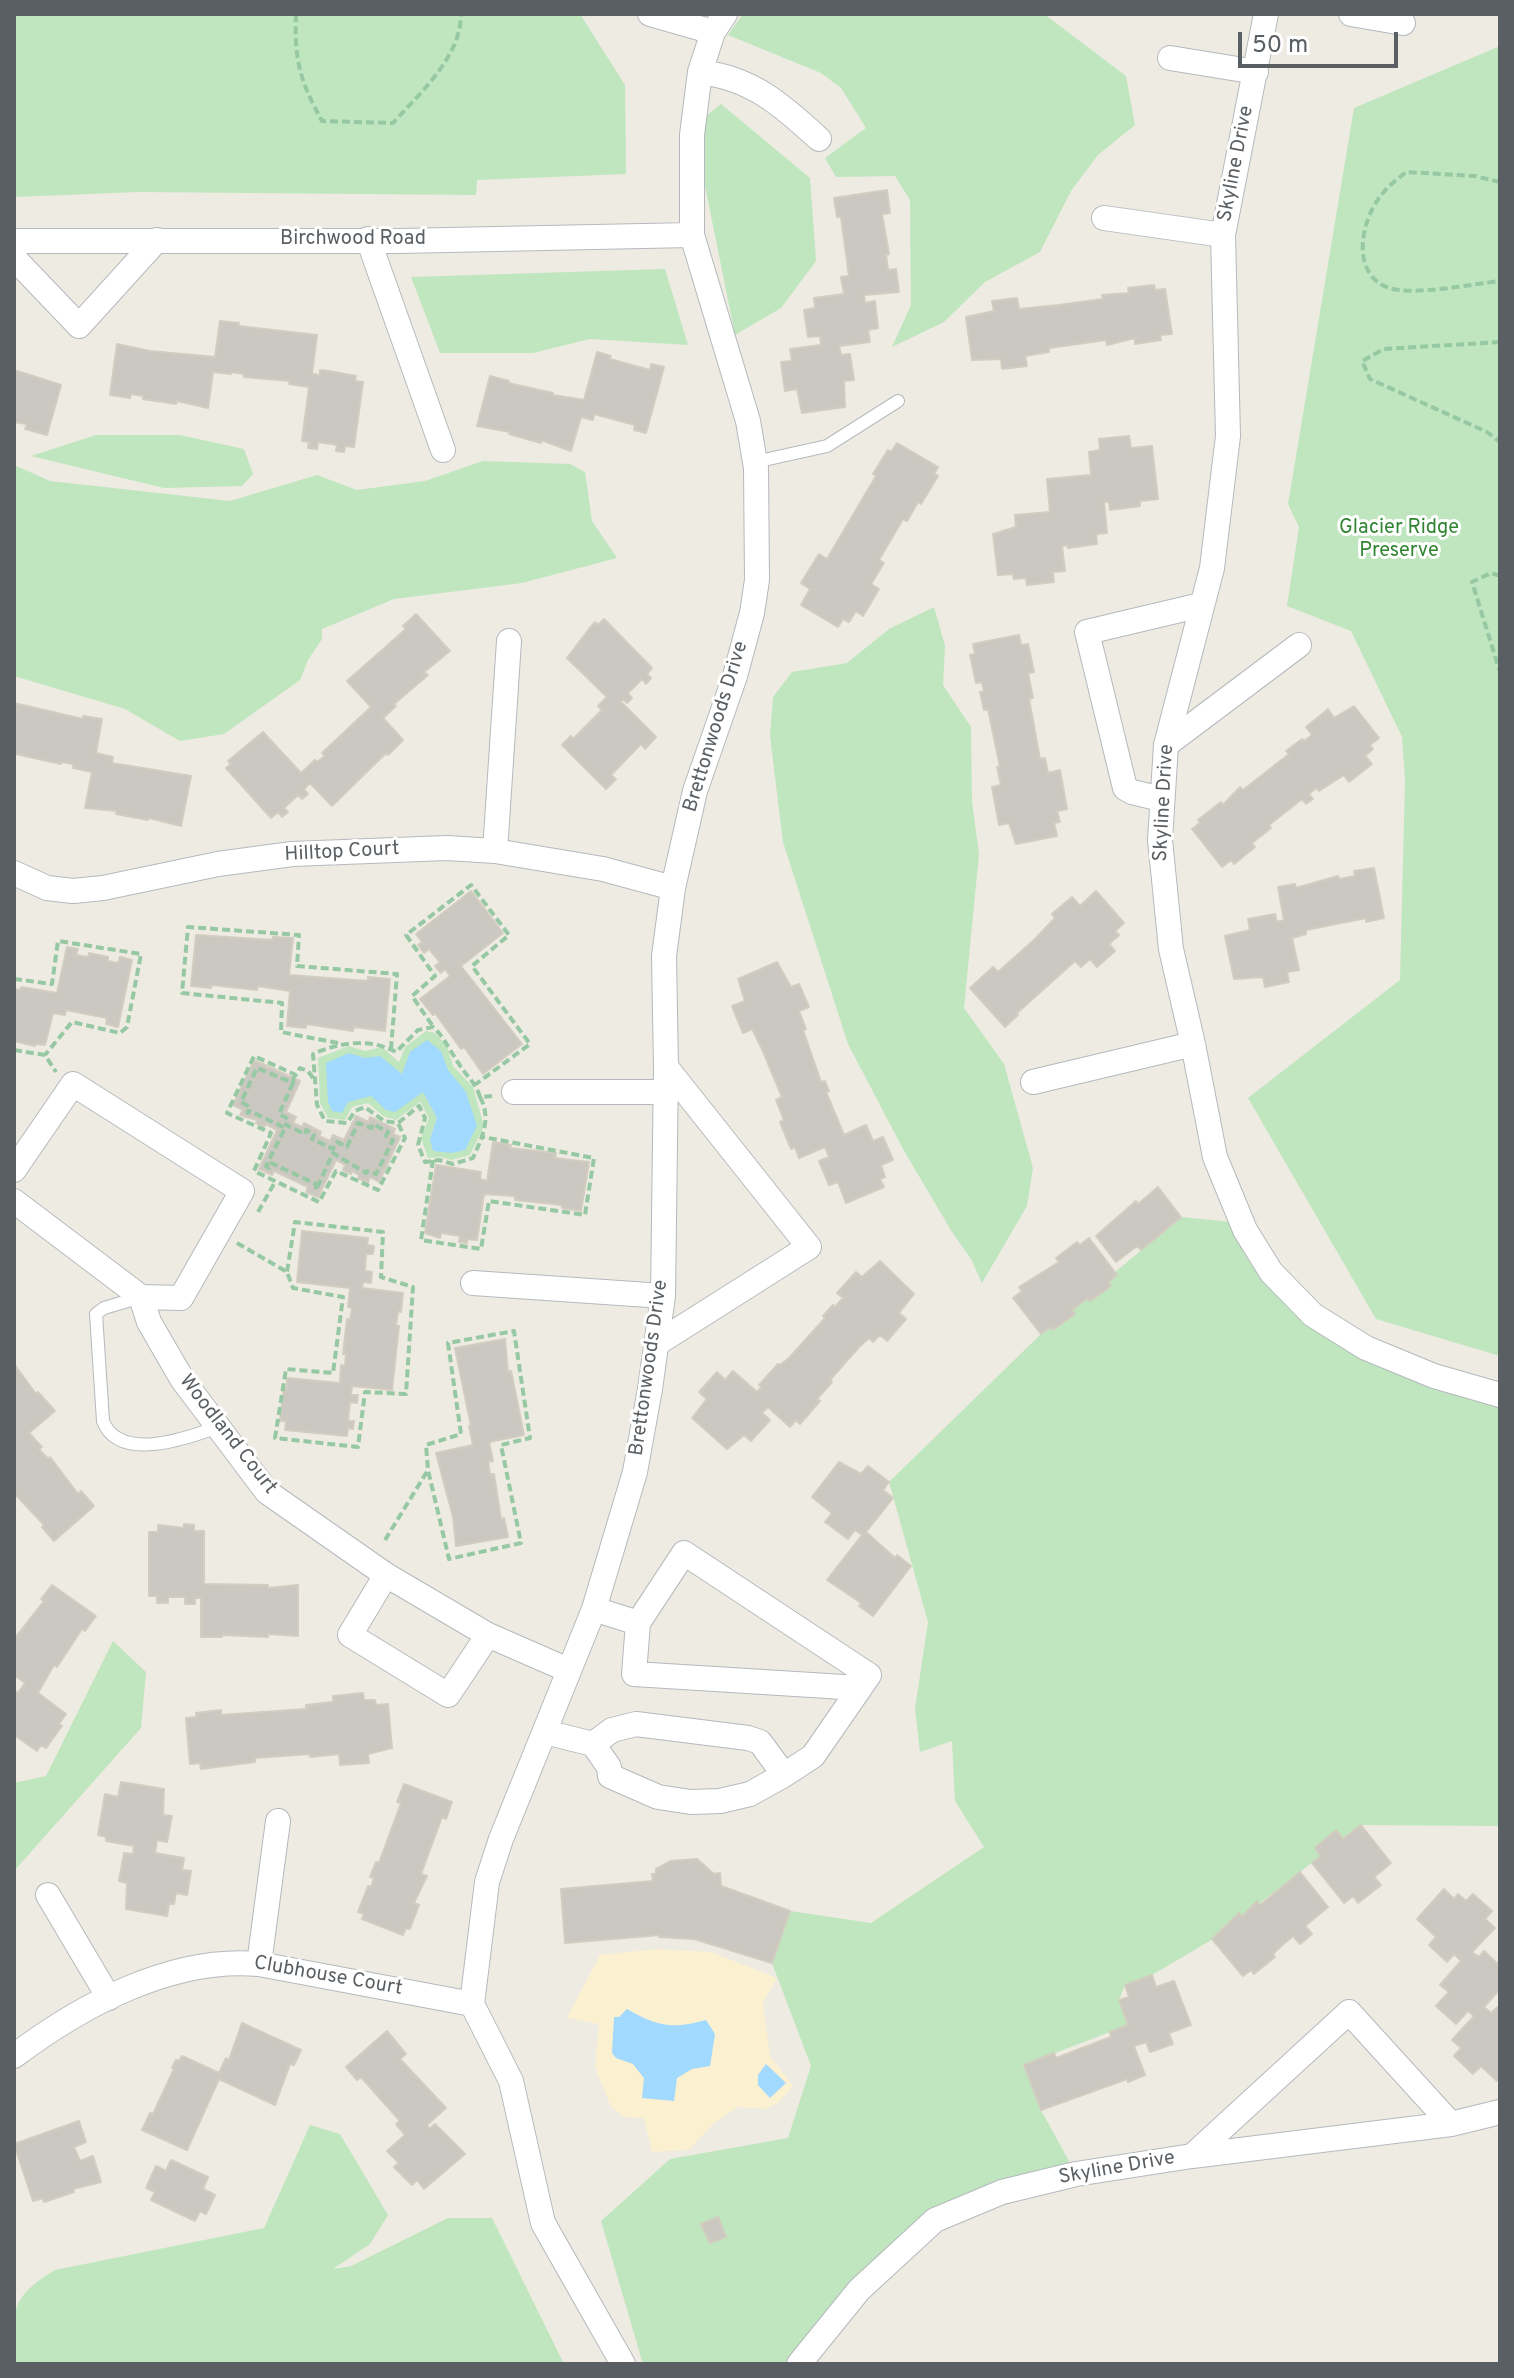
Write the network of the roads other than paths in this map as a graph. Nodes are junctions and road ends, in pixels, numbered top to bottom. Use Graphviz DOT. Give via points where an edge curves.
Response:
graph roads {
  1 [pos="650,14"];
  2 [pos="1266,14"];
  3 [pos="1351,14"];
  4 [pos="719,23"];
  5 [pos="1403,23"];
  6 [pos="1170,58"];
  7 [pos="700,72"];
  8 [pos="1256,72"];
  9 [pos="819,139"];
  10 [pos="1104,218"];
  11 [pos="692,235"];
  12 [pos="1223,235"];
  13 [pos="368,239"];
  14 [pos="157,240"];
  15 [pos="14,241"];
  16 [pos="14,258"];
  17 [pos="898,401"];
  18 [pos="443,450"];
  19 [pos="755,462"];
  20 [pos="1201,605"];
  21 [pos="509,641"];
  22 [pos="1299,645"];
  23 [pos="1166,745"];
  24 [pos="1161,799"];
  25 [pos="495,851"];
  26 [pos="14,873"];
  27 [pos="673,888"];
  28 [pos="1193,1044"];
  29 [pos="666,1067"];
  30 [pos="1033,1082"];
  31 [pos="514,1092"];
  32 [pos="666,1092"];
  33 [pos="14,1170"];
  34 [pos="14,1201"];
  35 [pos="473,1283"];
  36 [pos="663,1296"];
  37 [pos="141,1297"];
  38 [pos="656,1344"];
  39 [pos="1500,1395"];
  40 [pos="218,1427"];
  41 [pos="386,1575"];
  42 [pos="594,1609"];
  43 [pos="638,1623"];
  44 [pos="488,1635"];
  45 [pos="568,1670"];
  46 [pos="860,1688"];
  47 [pos="545,1732"];
  48 [pos="593,1744"];
  49 [pos="784,1775"];
  50 [pos="278,1821"];
  51 [pos="48,1895"];
  52 [pos="259,1964"];
  53 [pos="109,1998"];
  54 [pos="472,2004"];
  55 [pos="14,2056"];
  56 [pos="1500,2112"];
  57 [pos="1451,2124"];
  58 [pos="1192,2156"];
  59 [pos="623,2364"];
  60 [pos="799,2364"];
  1 -- 4 [label="street"];
  2 -- 8 [label="street, Skyline Drive"];
  3 -- 5 [label="street"];
  4 -- 7 [label="street"];
  6 -- 8 [label="street"];
  7 -- 9 [label="street" via="728,75 780,103"];
  7 -- 11 [label="street" via="692,135"];
  8 -- 12 [label="street, Skyline Drive"];
  10 -- 12 [label="street"];
  11 -- 13 [label="street, Birchwood Road"];
  11 -- 19 [label="street, Brettonwoods Drive" via="748,421"];
  12 -- 20 [label="street, Skyline Drive" via="1228,436 1212,568"];
  13 -- 14 [label="street, Birchwood Road"];
  13 -- 18 [label="street"];
  14 -- 15 [label="street, Birchwood Road"];
  14 -- 16 [label="street" via="79,326"];
  17 -- 19 [label="lane" via="827,446"];
  19 -- 27 [label="street, Brettonwoods Drive" via="757,580 752,613 695,791"];
  20 -- 23 [label="street, Skyline Drive"];
  20 -- 24 [label="street" via="1087,632 1125,788"];
  21 -- 25 [label="street"];
  22 -- 23 [label="street"];
  23 -- 24 [label="street, Skyline Drive"];
  24 -- 28 [label="street, Skyline Drive" via="1161,868 1171,949"];
  25 -- 26 [label="street, Hilltop Court" via="292,854 73,891 47,888"];
  25 -- 27 [label="street, Hilltop Court" via="603,869"];
  27 -- 29 [label="street, Brettonwoods Drive" via="664,956"];
  28 -- 30 [label="street"];
  28 -- 39 [label="street, Skyline Drive" via="1215,1157 1245,1230 1271,1272 1313,1315 1366,1348"];
  29 -- 32 [label="street, Brettonwoods Drive"];
  29 -- 38 [label="street" via="809,1247"];
  31 -- 32 [label="street"];
  32 -- 36 [label="street, Brettonwoods Drive"];
  33 -- 37 [label="street" via="73,1084 242,1191 181,1298"];
  34 -- 37 [label="street"];
  35 -- 36 [label="street"];
  36 -- 38 [label="street, Brettonwoods Drive"];
  37 -- 40 [label="street, Woodland Court" via="149,1322 182,1379"];
  37 -- 40 [label="lane" via="96,1314 108,1432 118,1440 157,1444"];
  38 -- 42 [label="street, Brettonwoods Drive" via="635,1472"];
  40 -- 41 [label="street, Woodland Court" via="267,1492"];
  41 -- 44 [label="street, Woodland Court"];
  41 -- 44 [label="street" via="350,1635 448,1695"];
  42 -- 43 [label="street"];
  42 -- 45 [label="street, Brettonwoods Drive"];
  43 -- 46 [label="street" via="634,1674"];
  43 -- 46 [label="street" via="684,1553 869,1675"];
  44 -- 45 [label="street, Woodland Court"];
  45 -- 47 [label="street, Brettonwoods Drive"];
  46 -- 49 [label="street" via="813,1756"];
  47 -- 48 [label="street"];
  47 -- 54 [label="street, Brettonwoods Drive" via="487,1882"];
  48 -- 49 [label="street" via="612,1730 636,1724 748,1738 760,1742"];
  48 -- 49 [label="street" via="610,1776 658,1797 720,1801 750,1794"];
  50 -- 52 [label="street"];
  51 -- 53 [label="street"];
  52 -- 53 [label="street, Clubhouse Court" via="194,1968"];
  52 -- 54 [label="street, Clubhouse Court"];
  53 -- 55 [label="street, Clubhouse Court"];
  54 -- 59 [label="street" via="511,2081 543,2223"];
  56 -- 57 [label="street, Skyline Drive"];
  57 -- 58 [label="street, Skyline Drive"];
  57 -- 58 [label="street" via="1349,2012"];
  58 -- 60 [label="street, Skyline Drive" via="1002,2192 935,2220 859,2290"];
}
